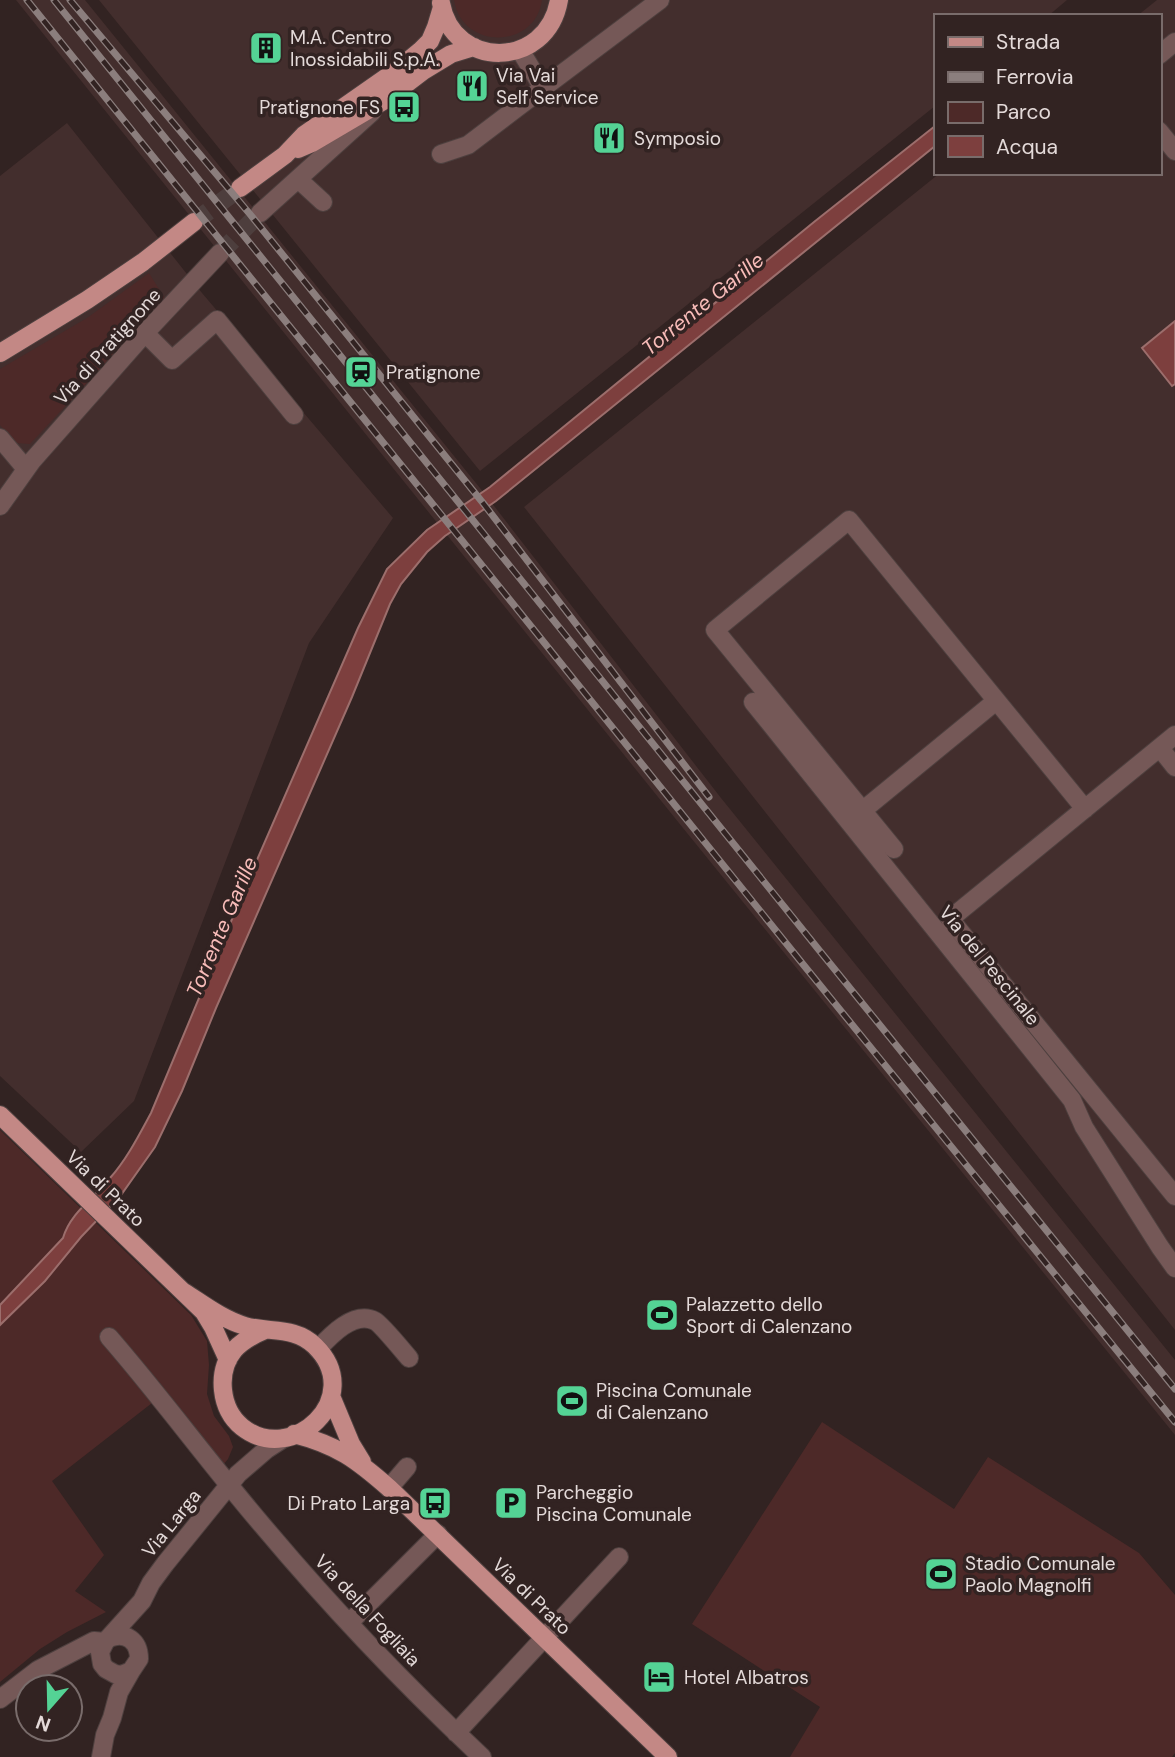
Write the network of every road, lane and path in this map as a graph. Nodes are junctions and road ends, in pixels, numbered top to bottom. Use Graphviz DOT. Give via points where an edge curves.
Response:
graph roads {
  1 [pos="559,0"];
  2 [pos="660,0"];
  3 [pos="442,4"];
  4 [pos="1175,42"];
  5 [pos="474,47"];
  6 [pos="520,50"];
  7 [pos="1161,53"];
  8 [pos="543,88"];
  9 [pos="386,100"];
  10 [pos="441,154"];
  11 [pos="285,155"];
  12 [pos="298,179"];
  13 [pos="240,188"];
  14 [pos="323,202"];
  15 [pos="261,213"];
  16 [pos="194,222"];
  17 [pos="220,253"];
  18 [pos="145,333"];
  19 [pos="0,353"];
  20 [pos="295,415"];
  21 [pos="0,438"];
  22 [pos="26,469"];
  23 [pos="0,506"];
  24 [pos="996,701"];
  25 [pos="753,702"];
  26 [pos="1175,735"];
  27 [pos="1160,748"];
  28 [pos="1175,767"];
  29 [pos="1085,809"];
  30 [pos="862,811"];
  31 [pos="894,849"];
  32 [pos="0,1115"];
  33 [pos="1175,1196"];
  34 [pos="1175,1268"];
  35 [pos="184,1292"];
  36 [pos="265,1330"];
  37 [pos="109,1336"];
  38 [pos="318,1349"];
  39 [pos="409,1357"];
  40 [pos="228,1360"];
  41 [pos="331,1396"];
  42 [pos="244,1429"];
  43 [pos="289,1436"];
  44 [pos="407,1467"];
  45 [pos="366,1468"];
  46 [pos="233,1479"];
  47 [pos="389,1488"];
  48 [pos="438,1534"];
  49 [pos="619,1557"];
  50 [pos="142,1601"];
  51 [pos="349,1623"];
  52 [pos="544,1637"];
  53 [pos="107,1640"];
  54 [pos="137,1646"];
  55 [pos="51,1664"];
  56 [pos="104,1667"];
  57 [pos="131,1671"];
  58 [pos="0,1699"];
  59 [pos="456,1733"];
  60 [pos="105,1735"];
  61 [pos="101,1757"];
  62 [pos="482,1757"];
  63 [pos="667,1757"];
  1 -- 6 [label="main road" via="549,29"];
  2 -- 8 [label="street"];
  3 -- 5 [label="main road" via="448,23"];
  3 -- 11 [label="main road" via="430,41 420,52 303,135"];
  4 -- 7 [label="street"];
  5 -- 6 [label="main road" via="489,52"];
  5 -- 9 [label="main road" via="423,71"];
  6 -- 8 [label="street"];
  8 -- 10 [label="street" via="468,145"];
  9 -- 11 [label="main road"];
  9 -- 12 [label="street"];
  11 -- 13 [label="main road"];
  12 -- 14 [label="street"];
  12 -- 15 [label="street"];
  16 -- 19 [label="main road" via="87,300"];
  17 -- 18 [label="street, Via di Pratignone"];
  18 -- 20 [label="street" via="172,360 217,320"];
  18 -- 22 [label="street, Via di Pratignone"];
  21 -- 22 [label="street"];
  22 -- 23 [label="street, Via di Pratignone"];
  24 -- 29 [label="street"];
  24 -- 30 [label="street"];
  24 -- 30 [label="street" via="849,520 715,629"];
  25 -- 34 [label="street, Via del Pescinale" via="1072,1100 1084,1127"];
  26 -- 27 [label="street"];
  27 -- 28 [label="street"];
  27 -- 29 [label="street"];
  29 -- 33 [label="street" via="950,919"];
  30 -- 31 [label="street"];
  32 -- 35 [label="main road, Via di Prato"];
  35 -- 36 [label="main road, Via di Prato" via="232,1321"];
  35 -- 40 [label="main road, Via di Prato" via="204,1312"];
  36 -- 38 [label="main road, Via di Prato" via="295,1334"];
  36 -- 40 [label="main road" via="249,1337"];
  37 -- 46 [label="street, Via della Fogliaia"];
  38 -- 39 [label="street" via="339,1327 361,1318 374,1321"];
  38 -- 41 [label="main road, Via di Prato" via="330,1371"];
  40 -- 42 [label="main road" via="223,1374 224,1401"];
  41 -- 43 [label="main road" via="321,1418"];
  41 -- 45 [label="main road, Via di Prato"];
  42 -- 43 [label="main road, Via di Prato" via="261,1437"];
  42 -- 46 [label="street, Via Larga" via="248,1446"];
  43 -- 45 [label="main road, Via di Prato" via="332,1446"];
  43 -- 46 [label="street, Via Larga"];
  44 -- 47 [label="street"];
  45 -- 47 [label="main road, Via di Prato"];
  46 -- 50 [label="street, Via Larga" via="165,1564"];
  46 -- 51 [label="street, Via della Fogliaia" via="264,1528"];
  47 -- 48 [label="main road, Via di Prato"];
  48 -- 51 [label="street"];
  48 -- 52 [label="main road, Via di Prato"];
  49 -- 52 [label="street"];
  50 -- 53 [label="street, Via Larga"];
  50 -- 54 [label="street, Via Larga"];
  51 -- 59 [label="street, Via della Fogliaia"];
  52 -- 59 [label="street"];
  52 -- 63 [label="main road, Via di Prato"];
  53 -- 54 [label="street" via="116,1635 128,1637"];
  53 -- 55 [label="street" via="94,1641"];
  53 -- 56 [label="street, Via Larga" via="100,1652"];
  54 -- 57 [label="street, Via Larga" via="139,1659"];
  55 -- 56 [label="street" via="89,1660"];
  55 -- 58 [label="street"];
  56 -- 57 [label="street" via="121,1675"];
  56 -- 60 [label="street, Via Larga" via="109,1674"];
  57 -- 60 [label="street, Via Larga" via="118,1692"];
  59 -- 62 [label="street, Via della Fogliaia"];
  60 -- 61 [label="street, Via Larga"];
}
